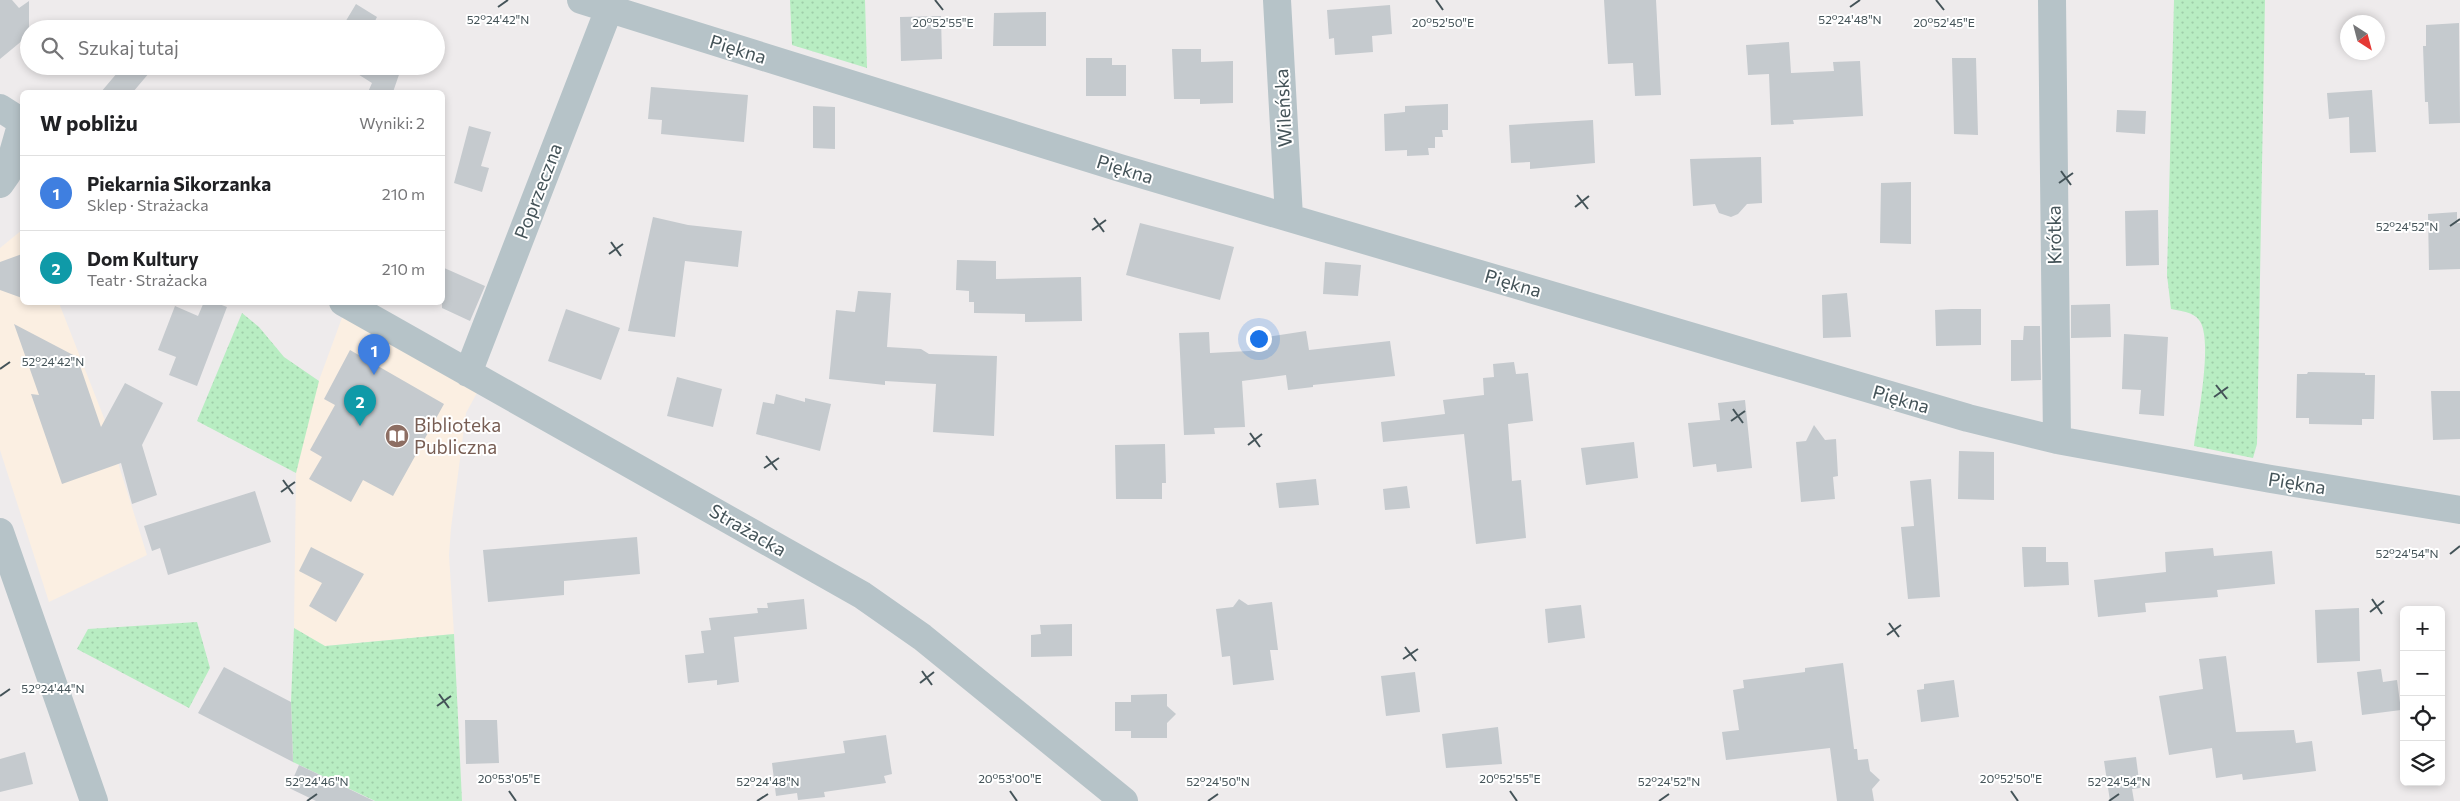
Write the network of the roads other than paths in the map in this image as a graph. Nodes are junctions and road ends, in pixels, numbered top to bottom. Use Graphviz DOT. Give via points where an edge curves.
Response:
graph roads {
  1 [pos="580,0"];
  2 [pos="1277,0"];
  3 [pos="2052,0"];
  4 [pos="609,9"];
  5 [pos="0,108"];
  6 [pos="20,121"];
  7 [pos="20,129"];
  8 [pos="0,184"];
  9 [pos="1289,217"];
  10 [pos="348,305"];
  11 [pos="468,373"];
  12 [pos="2057,440"];
  13 [pos="2460,510"];
  14 [pos="0,532"];
  15 [pos="94,801"];
  16 [pos="1124,801"];
  1 -- 4 [label="street, Piękna"];
  2 -- 9 [label="street, Wileńska"];
  3 -- 12 [label="street, Krótka"];
  4 -- 9 [label="street, Piękna"];
  4 -- 11 [label="street, Poprzeczna"];
  5 -- 6 [label="street"];
  7 -- 8 [label="street" via="7,174"];
  9 -- 12 [label="street, Piękna" via="1804,371"];
  10 -- 11 [label="street, Strażacka"];
  11 -- 16 [label="street, Strażacka" via="886,610"];
  12 -- 13 [label="street, Piękna"];
  14 -- 15 [label="street"];
}
